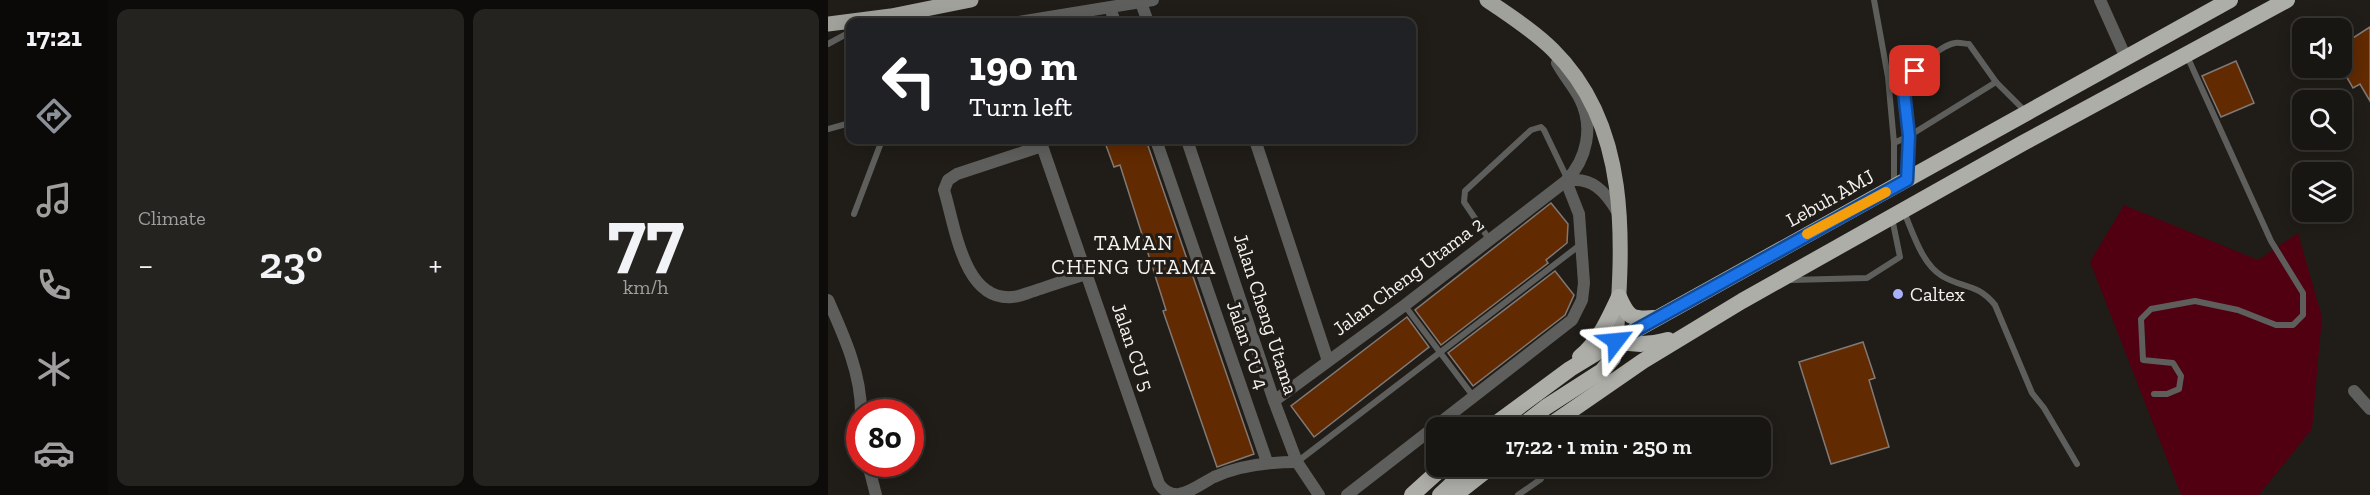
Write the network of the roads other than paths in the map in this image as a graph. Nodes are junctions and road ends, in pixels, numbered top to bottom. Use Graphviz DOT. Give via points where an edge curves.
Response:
graph roads {
  1 [pos="971,0"];
  2 [pos="1487,0"];
  3 [pos="1874,0"];
  4 [pos="2100,0"];
  5 [pos="2214,0"];
  6 [pos="2230,0"];
  7 [pos="2270,0"];
  8 [pos="2287,0"];
  9 [pos="1145,1"];
  10 [pos="1110,8"];
  11 [pos="885,18"];
  12 [pos="1045,18"];
  13 [pos="1114,18"];
  14 [pos="1147,18"];
  15 [pos="846,22"];
  16 [pos="2190,23"];
  17 [pos="828,24"];
  18 [pos="846,34"];
  19 [pos="2219,38"];
  20 [pos="828,44"];
  21 [pos="1554,51"];
  22 [pos="2187,56"];
  23 [pos="2126,58"];
  24 [pos="1996,82"];
  25 [pos="2027,113"];
  26 [pos="846,124"];
  27 [pos="828,129"];
  28 [pos="1909,136"];
  29 [pos="1894,143"];
  30 [pos="880,144"];
  31 [pos="1038,144"];
  32 [pos="1041,144"];
  33 [pos="1157,144"];
  34 [pos="1188,144"];
  35 [pos="1256,144"];
  36 [pos="1567,180"];
  37 [pos="1900,184"];
  38 [pos="854,214"];
  39 [pos="1619,214"];
  40 [pos="1898,215"];
  41 [pos="1489,239"];
  42 [pos="1582,244"];
  43 [pos="1087,274"];
  44 [pos="1780,280"];
  45 [pos="1619,297"];
  46 [pos="828,300"];
  47 [pos="1405,305"];
  48 [pos="1656,318"];
  49 [pos="1683,336"];
  50 [pos="1616,341"];
  51 [pos="1440,352"];
  52 [pos="1328,361"];
  53 [pos="1545,387"];
  54 [pos="2354,391"];
  55 [pos="2154,394"];
  56 [pos="1473,396"];
  57 [pos="860,399"];
  58 [pos="1274,401"];
  59 [pos="2370,409"];
  60 [pos="1505,417"];
  61 [pos="1533,417"];
  62 [pos="1562,417"];
  63 [pos="1267,462"];
  64 [pos="1297,462"];
  65 [pos="2077,464"];
  66 [pos="871,477"];
  67 [pos="1432,477"];
  68 [pos="1459,477"];
  69 [pos="1478,477"];
  70 [pos="1541,477"];
  71 [pos="1171,494"];
  72 [pos="876,495"];
  73 [pos="1319,495"];
  74 [pos="1347,495"];
  75 [pos="1412,495"];
  76 [pos="1440,495"];
  77 [pos="1455,495"];
  78 [pos="1518,495"];
  1 -- 11 [label="main road"];
  2 -- 21 [label="main road"];
  3 -- 29 [label="lane" via="1888,77"];
  4 -- 23 [label="street"];
  5 -- 16 [label="highway" via="2199,10"];
  6 -- 16 [label="highway, Lebuh AMJ"];
  7 -- 19 [label="highway" via="2236,19"];
  8 -- 19 [label="highway"];
  9 -- 10 [label="street"];
  9 -- 14 [label="street"];
  10 -- 12 [label="street"];
  10 -- 13 [label="street"];
  15 -- 17 [label="main road"];
  16 -- 23 [label="highway, Lebuh AMJ"];
  18 -- 20 [label="lane"];
  19 -- 22 [label="highway"];
  21 -- 36 [label="street" via="1560,69 1580,99 1587,125 1582,160"];
  21 -- 39 [label="main road" via="1584,90 1606,134 1614,162"];
  22 -- 40 [label="highway"];
  22 -- 55 [label="lane" via="2271,241 2303,293 2303,315 2293,325 2276,325 2238,310 2195,301 2151,309 2141,319 2143,360 2173,363 2181,376 2179,389"];
  23 -- 25 [label="highway, Lebuh AMJ"];
  24 -- 25 [label="lane"];
  24 -- 28 [label="lane"];
  24 -- 28 [label="lane" via="1969,44 1954,43 1939,51 1907,81 1904,92"];
  25 -- 37 [label="highway, Lebuh AMJ"];
  26 -- 27 [label="lane"];
  28 -- 29 [label="lane"];
  28 -- 37 [label="lane"];
  29 -- 37 [label="lane"];
  30 -- 38 [label="lane"];
  31 -- 43 [label="street" via="948,180 945,190 966,264 984,291 999,296 1013,297"];
  32 -- 43 [label="street, Jalan CU 5"];
  33 -- 63 [label="street, Jalan CU 4"];
  34 -- 58 [label="street, Jalan Cheng Utama"];
  35 -- 52 [label="street"];
  36 -- 39 [label="street" via="1591,182 1607,195"];
  36 -- 41 [label="street, Jalan Cheng Utama 2"];
  36 -- 41 [label="lane" via="1544,130 1531,130 1465,191 1464,202"];
  36 -- 42 [label="street" via="1579,214"];
  37 -- 48 [label="highway, Lebuh AMJ"];
  39 -- 45 [label="main road"];
  40 -- 44 [label="highway"];
  40 -- 44 [label="lane" via="1900,256 1866,278"];
  40 -- 65 [label="lane" via="1932,268 1950,280 1977,288 1995,305 2032,393"];
  41 -- 47 [label="street, Jalan Cheng Utama 2"];
  42 -- 51 [label="lane"];
  42 -- 56 [label="street" via="1584,291 1572,320"];
  43 -- 71 [label="street, Jalan CU 5" via="1159,484"];
  44 -- 49 [label="highway"];
  45 -- 48 [label="highway" via="1627,314 1638,320"];
  45 -- 50 [label="main road"];
  45 -- 53 [label="highway" via="1587,352"];
  46 -- 57 [label="street" via="852,360"];
  47 -- 51 [label="lane"];
  47 -- 52 [label="street, Jalan Cheng Utama 2"];
  48 -- 50 [label="highway, Lebuh AMJ"];
  49 -- 50 [label="highway" via="1650,345"];
  49 -- 62 [label="highway"];
  50 -- 53 [label="highway, Lebuh AMJ"];
  50 -- 61 [label="highway" via="1613,358 1602,371"];
  51 -- 56 [label="lane"];
  51 -- 64 [label="lane"];
  52 -- 58 [label="street, Jalan Cheng Utama 2"];
  53 -- 60 [label="highway, Lebuh AMJ"];
  54 -- 59 [label="street"];
  56 -- 74 [label="street"];
  58 -- 64 [label="street, Jalan Cheng Utama"];
  63 -- 64 [label="street"];
  63 -- 71 [label="street" via="1233,470 1186,492"];
  64 -- 73 [label="street, Jalan Cheng Utama"];
  66 -- 72 [label="street"];
  67 -- 75 [label="highway"];
  68 -- 76 [label="highway"];
  69 -- 77 [label="highway"];
  70 -- 78 [label="lane"];
}
